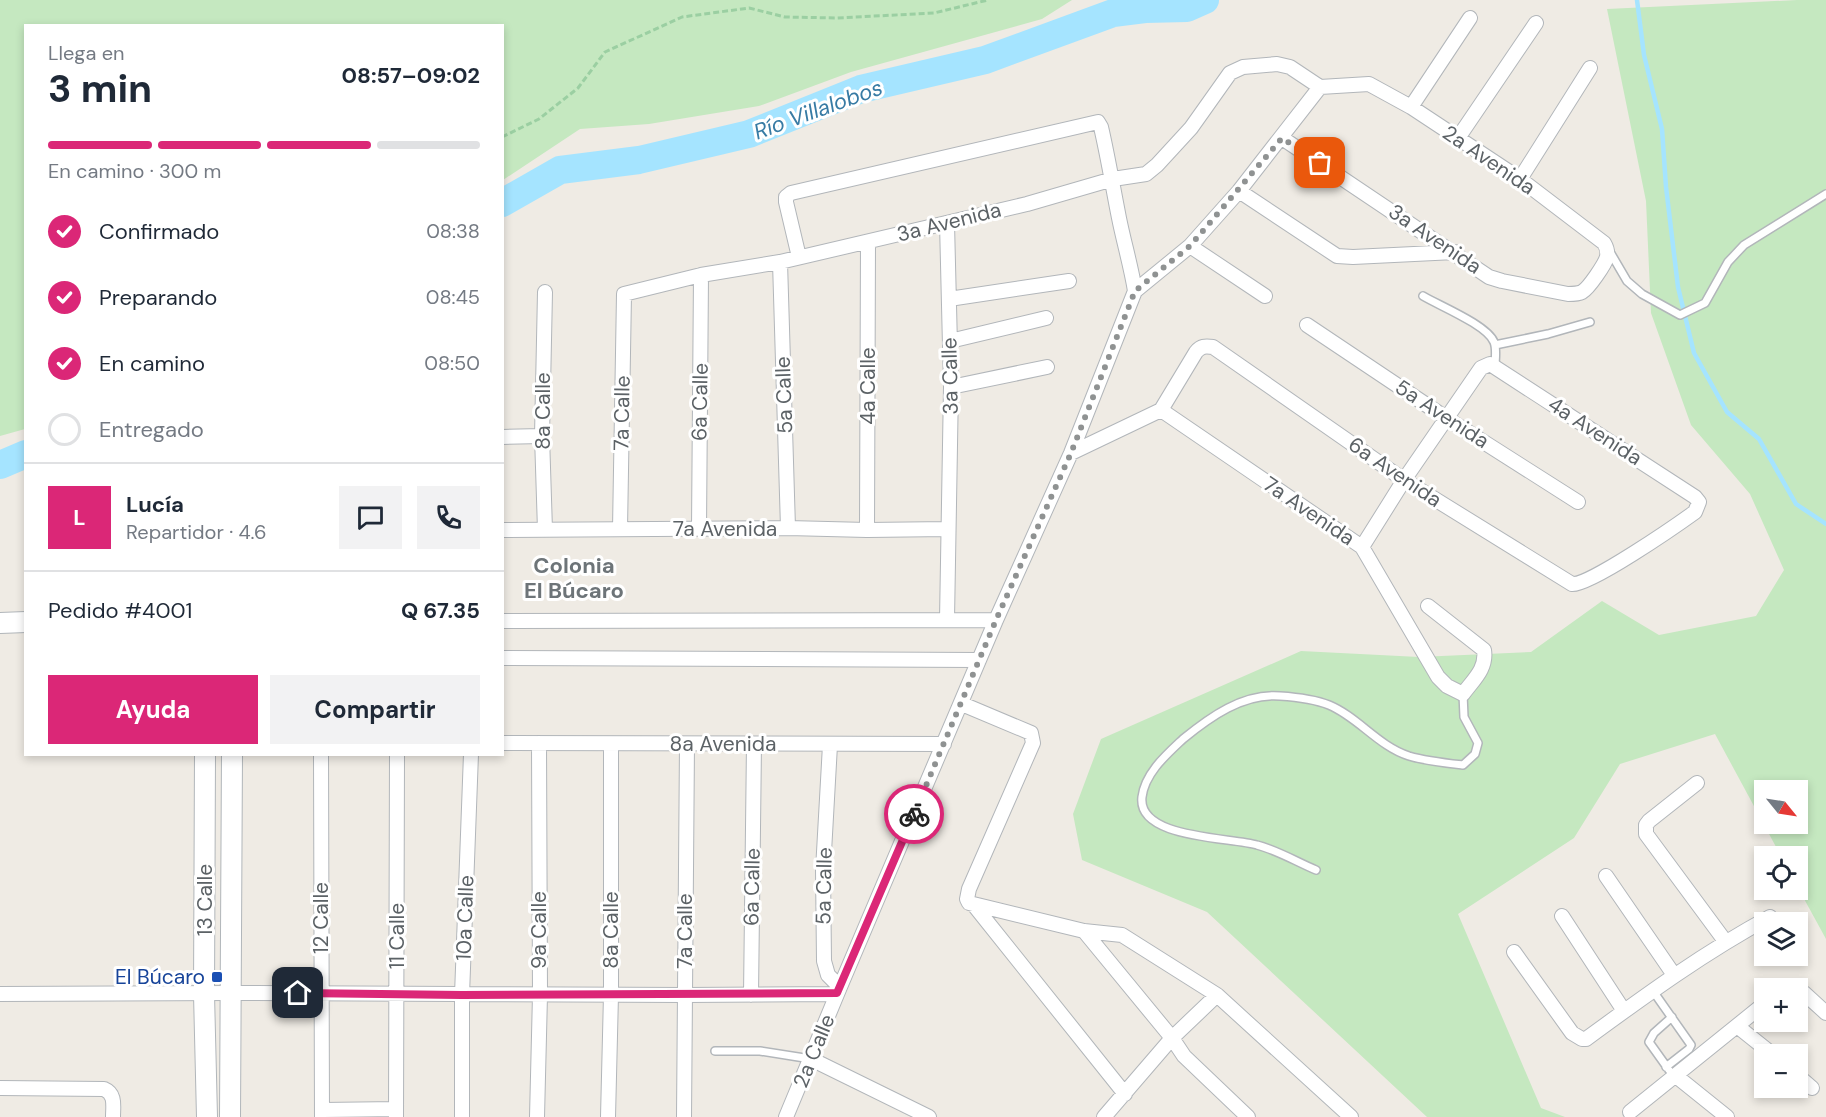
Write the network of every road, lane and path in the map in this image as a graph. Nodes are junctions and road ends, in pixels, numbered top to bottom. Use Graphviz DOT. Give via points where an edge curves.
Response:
graph roads {
  1 [pos="988,0"];
  2 [pos="1470,18"];
  3 [pos="1536,23"];
  4 [pos="1590,68"];
  5 [pos="1320,87"];
  6 [pos="1411,106"];
  7 [pos="504,136"];
  8 [pos="1282,138"];
  9 [pos="1458,138"];
  10 [pos="1113,179"];
  11 [pos="1520,179"];
  12 [pos="1239,191"];
  13 [pos="1826,194"];
  14 [pos="947,223"];
  15 [pos="868,242"];
  16 [pos="1606,245"];
  17 [pos="1190,246"];
  18 [pos="1455,252"];
  19 [pos="799,257"];
  20 [pos="780,262"];
  21 [pos="701,275"];
  22 [pos="1069,281"];
  23 [pos="1135,291"];
  24 [pos="545,292"];
  25 [pos="1265,296"];
  26 [pos="1423,296"];
  27 [pos="625,297"];
  28 [pos="949,299"];
  29 [pos="1046,318"];
  30 [pos="1590,322"];
  31 [pos="1307,325"];
  32 [pos="950,341"];
  33 [pos="1495,345"];
  34 [pos="1495,366"];
  35 [pos="1047,367"];
  36 [pos="951,387"];
  37 [pos="1161,410"];
  38 [pos="1446,418"];
  39 [pos="542,436"];
  40 [pos="504,437"];
  41 [pos="1071,453"];
  42 [pos="1404,480"];
  43 [pos="1578,502"];
  44 [pos="788,528"];
  45 [pos="620,529"];
  46 [pos="699,529"];
  47 [pos="948,529"];
  48 [pos="504,530"];
  49 [pos="545,531"];
  50 [pos="867,531"];
  51 [pos="1362,547"];
  52 [pos="1583,582"];
  53 [pos="1428,606"];
  54 [pos="947,620"];
  55 [pos="996,620"];
  56 [pos="504,621"];
  57 [pos="24,622"];
  58 [pos="0,623"];
  59 [pos="504,658"];
  60 [pos="979,660"];
  61 [pos="1463,694"];
  62 [pos="962,704"];
  63 [pos="504,743"];
  64 [pos="539,743"];
  65 [pos="610,744"];
  66 [pos="687,744"];
  67 [pos="754,744"];
  68 [pos="944,744"];
  69 [pos="830,745"];
  70 [pos="205,756"];
  71 [pos="232,756"];
  72 [pos="321,756"];
  73 [pos="397,756"];
  74 [pos="471,756"];
  75 [pos="1697,783"];
  76 [pos="1316,870"];
  77 [pos="1606,876"];
  78 [pos="973,904"];
  79 [pos="1562,916"];
  80 [pos="1754,926"];
  81 [pos="1084,932"];
  82 [pos="1725,941"];
  83 [pos="1514,952"];
  84 [pos="1674,975"];
  85 [pos="838,990"];
  86 [pos="1653,991"];
  87 [pos="232,993"];
  88 [pos="321,993"];
  89 [pos="0,994"];
  90 [pos="204,994"];
  91 [pos="397,994"];
  92 [pos="540,994"];
  93 [pos="462,995"];
  94 [pos="611,995"];
  95 [pos="685,995"];
  96 [pos="751,995"];
  97 [pos="1217,995"];
  98 [pos="1808,996"];
  99 [pos="1624,1011"];
  100 [pos="1754,1012"];
  101 [pos="1826,1012"];
  102 [pos="1672,1017"];
  103 [pos="1737,1026"];
  104 [pos="1172,1038"];
  105 [pos="1760,1044"];
  106 [pos="715,1051"];
  107 [pos="811,1059"];
  108 [pos="1671,1072"];
  109 [pos="1808,1085"];
  110 [pos="0,1088"];
  111 [pos="1812,1088"];
  112 [pos="1125,1094"];
  113 [pos="1630,1112"];
  114 [pos="322,1113"];
  115 [pos="396,1113"];
  116 [pos="114,1117"];
  117 [pos="207,1117"];
  118 [pos="230,1117"];
  119 [pos="462,1117"];
  120 [pos="537,1117"];
  121 [pos="608,1117"];
  122 [pos="684,1117"];
  123 [pos="786,1117"];
  124 [pos="929,1117"];
  125 [pos="1104,1117"];
  126 [pos="1248,1117"];
  127 [pos="1351,1117"];
  128 [pos="1727,1117"];
  1 -- 7 [label="path" via="934,13 785,17 749,8 682,17 605,52 578,88 539,119"];
  2 -- 6 [label="street"];
  3 -- 9 [label="street"];
  4 -- 11 [label="street"];
  5 -- 6 [label="street, 2a Avenida" via="1369,84"];
  5 -- 8 [label="street, 2a Calle"];
  5 -- 10 [label="street, 3a Avenida" via="1290,67 1243,67 1230,73 1191,128 1157,165 1146,174"];
  6 -- 9 [label="street, 2a Avenida"];
  8 -- 12 [label="street, 2a Calle"];
  8 -- 18 [label="street, 3a Avenida"];
  9 -- 11 [label="street, 2a Avenida"];
  10 -- 14 [label="street, 3a Avenida"];
  10 -- 19 [label="street" via="1101,127 1094,122 791,193 786,202"];
  10 -- 23 [label="street"];
  11 -- 16 [label="street, 2a Avenida"];
  12 -- 17 [label="street, 2a Calle"];
  12 -- 18 [label="street" via="1337,256"];
  13 -- 16 [label="lane" via="1744,245 1733,255 1705,303 1683,315 1677,315 1626,281"];
  14 -- 15 [label="street, 3a Avenida"];
  14 -- 28 [label="street, 3a Calle"];
  15 -- 19 [label="street, 3a Avenida"];
  15 -- 50 [label="street, 4a Calle"];
  16 -- 18 [label="street, 3a Avenida" via="1606,259 1583,292 1568,294 1502,281"];
  17 -- 23 [label="street, 2a Calle"];
  17 -- 25 [label="street"];
  19 -- 20 [label="street, 3a Avenida"];
  20 -- 21 [label="street, 3a Avenida"];
  20 -- 44 [label="street, 5a Calle"];
  21 -- 27 [label="street, 3a Avenida" via="628,292"];
  21 -- 46 [label="street, 6a Calle"];
  22 -- 28 [label="street"];
  23 -- 41 [label="street, 2a Calle"];
  24 -- 39 [label="street, 8a Calle"];
  26 -- 33 [label="lane" via="1476,325 1491,336"];
  27 -- 45 [label="street, 7a Calle"];
  28 -- 32 [label="street, 3a Calle"];
  29 -- 32 [label="street"];
  30 -- 33 [label="lane"];
  31 -- 38 [label="street, 5a Avenida"];
  32 -- 36 [label="street, 3a Calle"];
  33 -- 34 [label="lane"];
  34 -- 38 [label="street" via="1480,368"];
  34 -- 52 [label="street, 4a Avenida" via="1699,502 1695,513"];
  35 -- 36 [label="street"];
  36 -- 47 [label="street, 3a Calle"];
  37 -- 41 [label="street"];
  37 -- 42 [label="street, 6a Avenida" via="1200,347 1213,347"];
  37 -- 51 [label="street, 7a Avenida"];
  38 -- 42 [label="street"];
  38 -- 43 [label="street, 5a Avenida"];
  39 -- 40 [label="street"];
  39 -- 49 [label="street, 8a Calle"];
  41 -- 55 [label="street, 2a Calle"];
  42 -- 51 [label="street"];
  42 -- 52 [label="street, 6a Avenida" via="1566,582"];
  44 -- 46 [label="street, 7a Avenida"];
  44 -- 50 [label="street, 7a Avenida"];
  45 -- 46 [label="street, 7a Avenida"];
  45 -- 49 [label="street, 7a Avenida"];
  47 -- 50 [label="street, 7a Avenida"];
  47 -- 54 [label="street, 3a Calle"];
  48 -- 49 [label="street, 7a Avenida"];
  51 -- 61 [label="street, 7a Avenida" via="1438,677"];
  53 -- 61 [label="street" via="1484,650 1484,667"];
  54 -- 55 [label="street"];
  54 -- 56 [label="street"];
  55 -- 60 [label="street, 2a Calle"];
  57 -- 58 [label="main road"];
  59 -- 60 [label="street"];
  60 -- 62 [label="street, 2a Calle"];
  61 -- 76 [label="lane" via="1464,717 1478,743 1475,754 1463,765 1408,756 1329,705 1277,695 1241,700 1198,727 1150,773 1141,802 1156,824 1258,845"];
  62 -- 68 [label="street, 2a Calle"];
  62 -- 78 [label="street" via="1030,733 1033,738 969,889 967,899"];
  63 -- 64 [label="street, 8a Avenida"];
  64 -- 65 [label="street, 8a Avenida"];
  64 -- 92 [label="street, 9a Calle"];
  65 -- 66 [label="street, 8a Avenida"];
  65 -- 94 [label="street, 8a Calle"];
  66 -- 67 [label="street, 8a Avenida"];
  66 -- 95 [label="street, 7a Calle"];
  67 -- 69 [label="street, 8a Avenida"];
  67 -- 96 [label="street, 6a Calle"];
  68 -- 69 [label="street, 8a Avenida"];
  68 -- 85 [label="street, 2a Calle"];
  69 -- 85 [label="street, 5a Calle" via="824,961"];
  70 -- 90 [label="main road, 13 Calle"];
  71 -- 87 [label="main road, 13 Calle"];
  72 -- 88 [label="street, 12 Calle"];
  73 -- 91 [label="street, 11 Calle"];
  74 -- 93 [label="street, 10a Calle"];
  75 -- 82 [label="street" via="1649,821 1646,834"];
  77 -- 84 [label="street"];
  78 -- 81 [label="street"];
  78 -- 112 [label="street"];
  79 -- 99 [label="street"];
  80 -- 82 [label="street"];
  81 -- 97 [label="street" via="1122,935"];
  81 -- 104 [label="street"];
  82 -- 84 [label="street"];
  83 -- 99 [label="street" via="1572,1033 1582,1040"];
  84 -- 86 [label="street"];
  85 -- 96 [label="street"];
  85 -- 107 [label="street, 2a Calle"];
  86 -- 99 [label="street"];
  86 -- 102 [label="lane"];
  87 -- 88 [label="street"];
  87 -- 90 [label="street"];
  87 -- 118 [label="main road, 13 Calle"];
  88 -- 91 [label="street"];
  88 -- 114 [label="street, 12 Calle"];
  89 -- 90 [label="street"];
  90 -- 117 [label="main road, 13 Calle"];
  91 -- 93 [label="street"];
  91 -- 115 [label="street, 11 Calle"];
  92 -- 93 [label="street"];
  92 -- 94 [label="street"];
  92 -- 120 [label="street, 9a Calle"];
  93 -- 119 [label="street, 10a Calle"];
  94 -- 95 [label="street"];
  94 -- 121 [label="street, 8a Calle"];
  95 -- 96 [label="street"];
  95 -- 122 [label="street, 7a Calle"];
  97 -- 104 [label="street"];
  97 -- 127 [label="street"];
  98 -- 101 [label="street"];
  100 -- 103 [label="street"];
  102 -- 108 [label="lane" via="1691,1045"];
  102 -- 108 [label="lane" via="1653,1033 1649,1042"];
  103 -- 105 [label="street"];
  103 -- 108 [label="street"];
  104 -- 112 [label="street"];
  104 -- 126 [label="street" via="1192,1064"];
  106 -- 107 [label="lane" via="760,1051"];
  107 -- 123 [label="street, 2a Calle"];
  107 -- 124 [label="street"];
  108 -- 113 [label="street"];
  108 -- 128 [label="street"];
  109 -- 111 [label="street"];
  110 -- 116 [label="street" via="104,1089 113,1097"];
  112 -- 125 [label="street"];
  114 -- 115 [label="street"];
}
